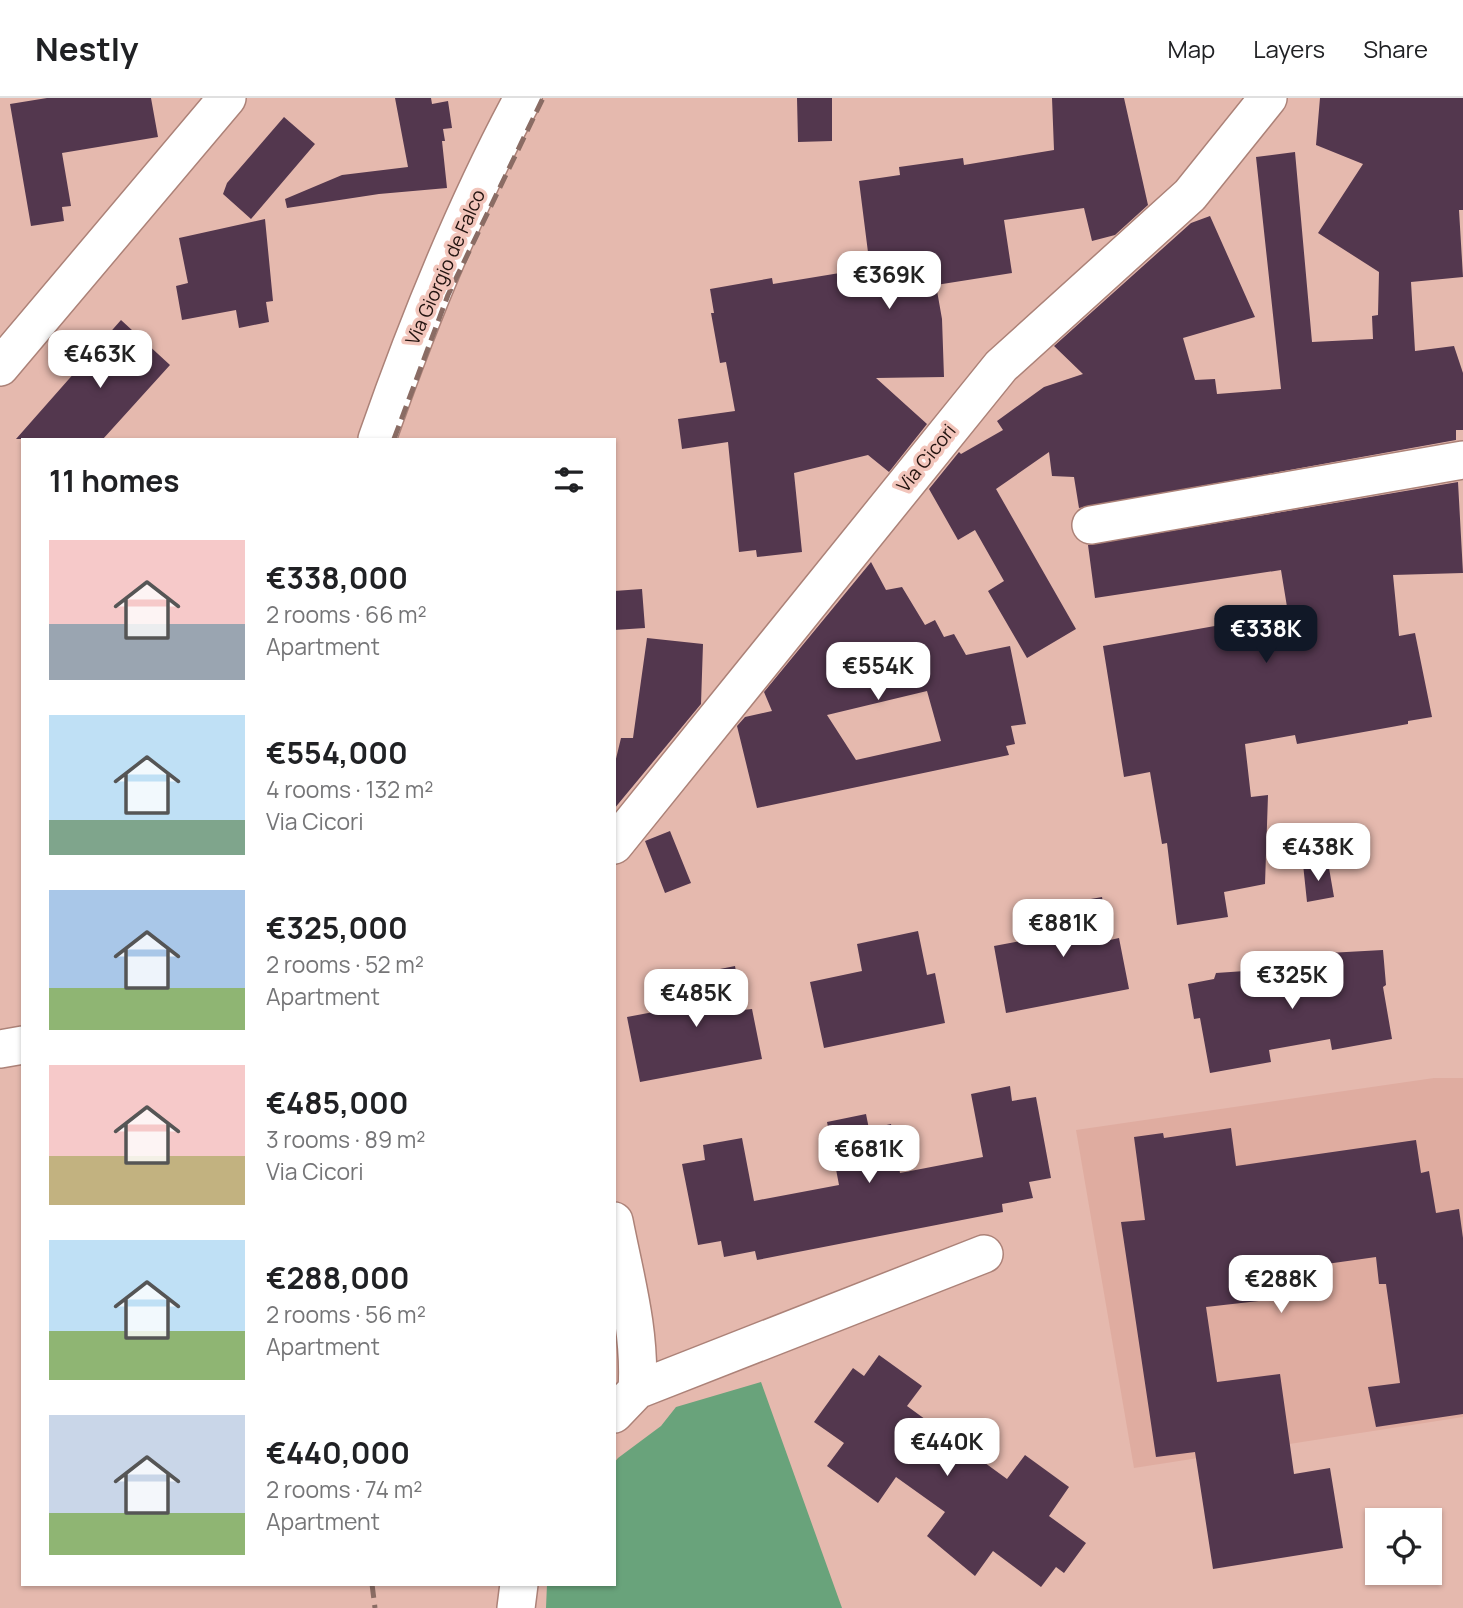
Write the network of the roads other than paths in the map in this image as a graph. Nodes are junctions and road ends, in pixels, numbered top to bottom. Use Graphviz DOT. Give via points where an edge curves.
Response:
graph roads {
  1 [pos="227,98"];
  2 [pos="523,98"];
  3 [pos="1268,98"];
  4 [pos="0,368"];
  5 [pos="377,438"];
  6 [pos="1463,460"];
  7 [pos="1091,525"];
  8 [pos="616,843"];
  9 [pos="21,1045"];
  10 [pos="0,1049"];
  11 [pos="616,1231"];
  12 [pos="984,1254"];
  13 [pos="626,1402"];
  14 [pos="519,1586"];
  15 [pos="516,1608"];
  1 -- 4 [label="street"];
  2 -- 5 [label="street, Via Giorgio de Falco" via="429,297"];
  3 -- 8 [label="street, Via Cicori" via="1190,195 1001,366"];
  6 -- 7 [label="street"];
  9 -- 10 [label="street"];
  11 -- 13 [label="street" via="639,1359"];
  12 -- 13 [label="street"];
  14 -- 15 [label="street"];
}
